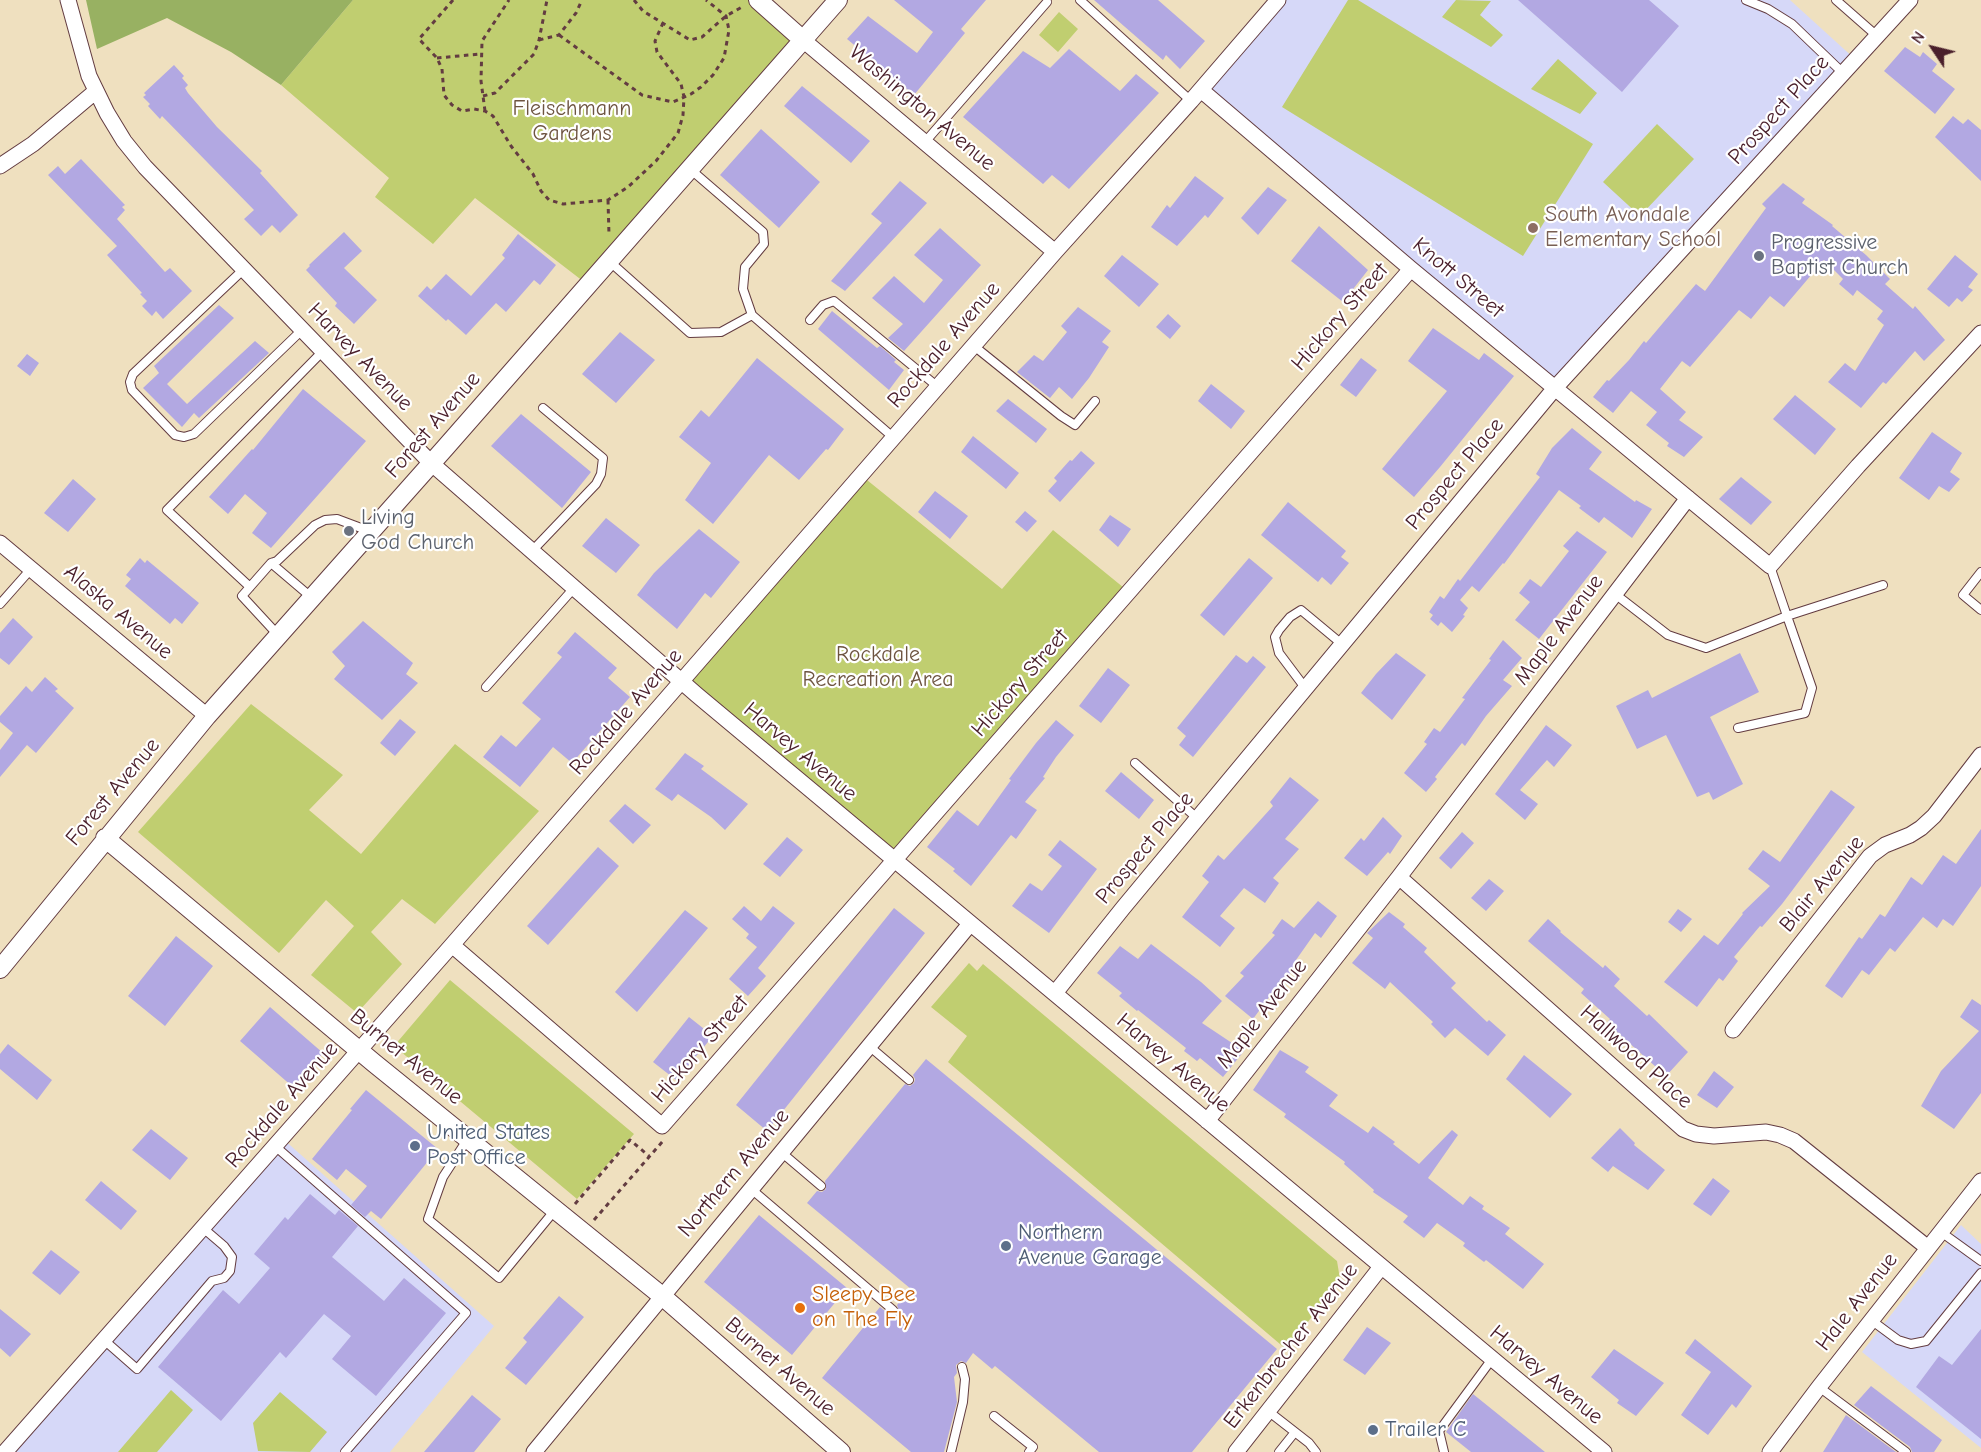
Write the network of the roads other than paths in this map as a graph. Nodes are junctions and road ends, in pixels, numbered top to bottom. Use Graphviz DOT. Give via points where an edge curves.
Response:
graph roads {
  1 [pos="68,0"];
  2 [pos="838,0"];
  3 [pos="1080,0"];
  4 [pos="1278,0"];
  5 [pos="1746,0"];
  6 [pos="1836,0"];
  7 [pos="1910,0"];
  8 [pos="760,2"];
  9 [pos="1047,2"];
  10 [pos="1877,36"];
  11 [pos="804,40"];
  12 [pos="1843,73"];
  13 [pos="96,91"];
  14 [pos="1196,95"];
  15 [pos="925,142"];
  16 [pos="0,166"];
  17 [pos="690,169"];
  18 [pos="1055,252"];
  19 [pos="612,257"];
  20 [pos="244,269"];
  21 [pos="1411,269"];
  22 [pos="753,315"];
  23 [pos="810,320"];
  24 [pos="302,330"];
  25 [pos="1981,333"];
  26 [pos="974,346"];
  27 [pos="323,351"];
  28 [pos="938,387"];
  29 [pos="1555,388"];
  30 [pos="1095,401"];
  31 [pos="543,408"];
  32 [pos="894,438"];
  33 [pos="431,463"];
  34 [pos="1689,498"];
  35 [pos="370,532"];
  36 [pos="0,543"];
  37 [pos="532,551"];
  38 [pos="271,563"];
  39 [pos="1770,566"];
  40 [pos="31,569"];
  41 [pos="1981,572"];
  42 [pos="1883,585"];
  43 [pos="250,587"];
  44 [pos="574,588"];
  45 [pos="1615,594"];
  46 [pos="312,598"];
  47 [pos="0,604"];
  48 [pos="1981,610"];
  49 [pos="1787,616"];
  50 [pos="278,636"];
  51 [pos="1343,645"];
  52 [pos="682,682"];
  53 [pos="486,687"];
  54 [pos="1306,689"];
  55 [pos="207,716"];
  56 [pos="1738,728"];
  57 [pos="1981,755"];
  58 [pos="1135,763"];
  59 [pos="1198,819"];
  60 [pos="105,838"];
  61 [pos="894,861"];
  62 [pos="1399,877"];
  63 [pos="970,924"];
  64 [pos="452,945"];
  65 [pos="0,969"];
  66 [pos="1054,993"];
  67 [pos="1733,1030"];
  68 [pos="869,1046"];
  69 [pos="359,1050"];
  70 [pos="909,1080"];
  71 [pos="1207,1121"];
  72 [pos="467,1139"];
  73 [pos="275,1146"];
  74 [pos="780,1152"];
  75 [pos="1981,1180"];
  76 [pos="821,1186"];
  77 [pos="750,1188"];
  78 [pos="559,1213"];
  79 [pos="203,1228"];
  80 [pos="1941,1232"];
  81 [pos="1928,1248"];
  82 [pos="1981,1262"];
  83 [pos="1381,1267"];
  84 [pos="1981,1273"];
  85 [pos="662,1296"];
  86 [pos="893,1310"];
  87 [pos="1872,1320"];
  88 [pos="104,1340"];
  89 [pos="1492,1359"];
  90 [pos="962,1367"];
  91 [pos="1819,1387"];
  92 [pos="1268,1411"];
  93 [pos="994,1416"];
  94 [pos="1295,1432"];
  95 [pos="1034,1450"];
  96 [pos="5,1452"];
  97 [pos="345,1452"];
  98 [pos="534,1452"];
  99 [pos="841,1452"];
  100 [pos="951,1452"];
  101 [pos="1236,1452"];
  102 [pos="1279,1452"];
  103 [pos="1316,1452"];
  104 [pos="1444,1452"];
  105 [pos="1604,1452"];
  106 [pos="1770,1452"];
  107 [pos="1906,1452"];
  1 -- 13 [label="street, Harvey Avenue"];
  2 -- 11 [label="street, Forest Avenue"];
  3 -- 14 [label="lane"];
  4 -- 14 [label="street, Rockdale Avenue"];
  5 -- 12 [label="lane" via="1792,24"];
  6 -- 10 [label="lane"];
  7 -- 10 [label="street, Prospect Place"];
  8 -- 11 [label="street, Washington Avenue"];
  9 -- 15 [label="lane"];
  10 -- 12 [label="street, Prospect Place"];
  11 -- 15 [label="street, Washington Avenue"];
  11 -- 17 [label="street, Forest Avenue"];
  12 -- 29 [label="street, Prospect Place"];
  13 -- 16 [label="street"];
  13 -- 20 [label="street, Harvey Avenue" via="124,141 144,167"];
  14 -- 18 [label="street, Rockdale Avenue"];
  14 -- 21 [label="street, Knott Street"];
  15 -- 18 [label="street, Washington Avenue"];
  17 -- 19 [label="street, Forest Avenue"];
  17 -- 22 [label="lane" via="763,232 764,244 746,267 744,278 743,289"];
  18 -- 26 [label="street, Rockdale Avenue"];
  19 -- 22 [label="lane" via="690,333 721,332"];
  19 -- 33 [label="street, Forest Avenue"];
  20 -- 24 [label="street, Harvey Avenue"];
  20 -- 24 [label="lane" via="133,374 132,390 176,435 194,434"];
  21 -- 29 [label="street, Knott Street"];
  21 -- 61 [label="street, Hickory Street"];
  22 -- 32 [label="lane"];
  23 -- 28 [label="lane" via="823,305 834,301"];
  24 -- 27 [label="street, Harvey Avenue"];
  25 -- 39 [label="street"];
  26 -- 28 [label="street, Rockdale Avenue"];
  26 -- 30 [label="lane" via="1075,425"];
  27 -- 33 [label="street, Harvey Avenue"];
  27 -- 43 [label="lane" via="167,510"];
  28 -- 32 [label="street, Rockdale Avenue"];
  29 -- 34 [label="street, Knott Street"];
  29 -- 51 [label="street, Prospect Place"];
  31 -- 37 [label="lane" via="603,458 596,483"];
  32 -- 52 [label="street, Rockdale Avenue"];
  33 -- 35 [label="street, Forest Avenue"];
  33 -- 37 [label="street, Harvey Avenue"];
  34 -- 39 [label="street"];
  34 -- 45 [label="street, Maple Avenue"];
  35 -- 38 [label="lane" via="337,519 325,520"];
  35 -- 46 [label="street, Forest Avenue"];
  36 -- 40 [label="street, Alaska Avenue"];
  37 -- 44 [label="street, Harvey Avenue"];
  38 -- 43 [label="lane"];
  38 -- 46 [label="lane"];
  39 -- 49 [label="lane"];
  40 -- 47 [label="lane"];
  40 -- 55 [label="street, Alaska Avenue"];
  41 -- 48 [label="lane" via="1963,595"];
  42 -- 49 [label="lane"];
  43 -- 50 [label="lane" via="242,596"];
  44 -- 52 [label="street, Harvey Avenue"];
  44 -- 53 [label="lane"];
  45 -- 49 [label="lane" via="1668,635 1706,648"];
  45 -- 62 [label="street, Maple Avenue"];
  46 -- 50 [label="street, Forest Avenue"];
  49 -- 56 [label="lane" via="1812,688 1805,713"];
  50 -- 55 [label="street, Forest Avenue"];
  51 -- 54 [label="street, Prospect Place"];
  51 -- 54 [label="lane" via="1301,610 1279,630 1275,637 1279,653"];
  52 -- 61 [label="street, Harvey Avenue"];
  52 -- 64 [label="street, Rockdale Avenue"];
  54 -- 59 [label="street, Prospect Place"];
  55 -- 60 [label="street, Forest Avenue"];
  57 -- 67 [label="street, Blair Avenue" via="1921,828 1870,856"];
  58 -- 59 [label="lane"];
  59 -- 66 [label="street, Prospect Place"];
  60 -- 65 [label="street, Forest Avenue"];
  60 -- 69 [label="street, Burnet Avenue"];
  61 -- 63 [label="street, Harvey Avenue"];
  61 -- 64 [label="street, Hickory Street" via="662,1126"];
  62 -- 71 [label="street, Maple Avenue"];
  62 -- 81 [label="street, Hallwood Place" via="1683,1129 1714,1136 1766,1132 1794,1141"];
  63 -- 66 [label="street, Harvey Avenue"];
  63 -- 68 [label="street, Northern Avenue"];
  64 -- 69 [label="street, Rockdale Avenue"];
  66 -- 71 [label="street, Harvey Avenue"];
  68 -- 70 [label="lane"];
  68 -- 74 [label="street, Northern Avenue"];
  69 -- 72 [label="street, Burnet Avenue"];
  69 -- 73 [label="street, Rockdale Avenue"];
  71 -- 83 [label="street, Harvey Avenue"];
  72 -- 78 [label="street, Burnet Avenue"];
  72 -- 78 [label="lane" via="442,1177 428,1219 499,1278"];
  73 -- 79 [label="street, Rockdale Avenue"];
  73 -- 97 [label="lane" via="466,1313"];
  74 -- 76 [label="lane"];
  74 -- 77 [label="street, Northern Avenue"];
  75 -- 80 [label="street, Hale Avenue"];
  77 -- 85 [label="street, Northern Avenue"];
  77 -- 86 [label="lane"];
  78 -- 85 [label="street, Burnet Avenue"];
  79 -- 88 [label="street, Rockdale Avenue"];
  79 -- 88 [label="lane" via="232,1257 230,1271 224,1278 212,1281 137,1370"];
  80 -- 81 [label="street, Hale Avenue"];
  80 -- 82 [label="lane"];
  81 -- 87 [label="street, Hale Avenue"];
  83 -- 89 [label="street, Harvey Avenue"];
  83 -- 92 [label="street, Erkenbrecher Avenue"];
  84 -- 87 [label="lane" via="1926,1341 1911,1344 1898,1340"];
  85 -- 98 [label="street, Northern Avenue"];
  85 -- 99 [label="street, Burnet Avenue"];
  87 -- 91 [label="street, Hale Avenue"];
  88 -- 96 [label="street, Rockdale Avenue"];
  89 -- 104 [label="lane" via="1439,1431"];
  89 -- 105 [label="street, Harvey Avenue"];
  90 -- 100 [label="lane" via="963,1402"];
  91 -- 106 [label="street, Hale Avenue"];
  91 -- 107 [label="lane"];
  92 -- 94 [label="lane"];
  92 -- 101 [label="street, Erkenbrecher Avenue"];
  93 -- 95 [label="lane"];
  94 -- 102 [label="lane"];
  94 -- 103 [label="lane"];
}
